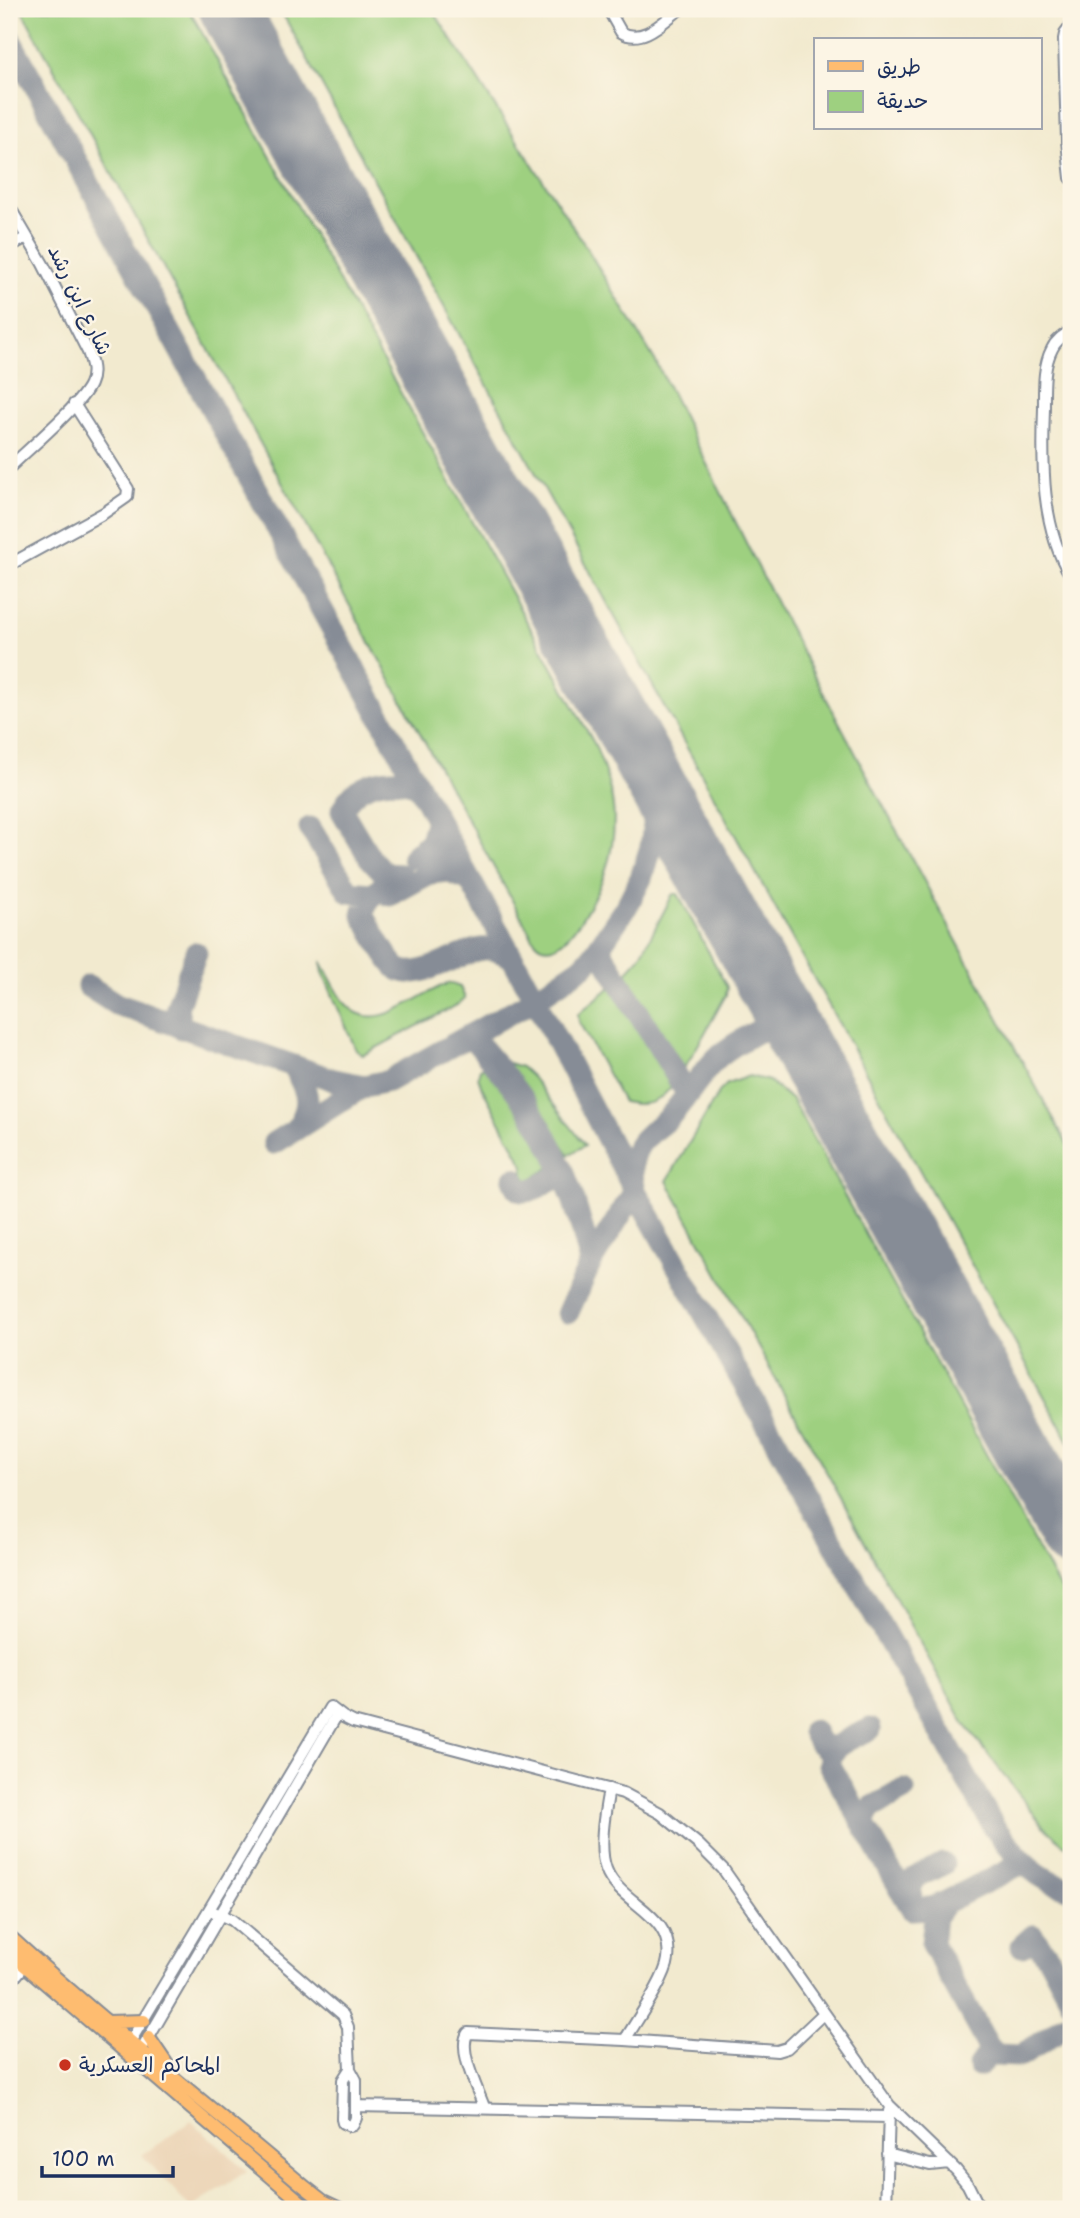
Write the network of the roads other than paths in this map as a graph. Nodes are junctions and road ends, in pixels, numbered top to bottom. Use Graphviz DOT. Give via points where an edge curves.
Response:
graph roads {
  1 [pos="608,9"];
  2 [pos="680,9"];
  3 [pos="1071,26"];
  4 [pos="1071,178"];
  5 [pos="9,206"];
  6 [pos="27,237"];
  7 [pos="9,247"];
  8 [pos="1071,331"];
  9 [pos="74,404"];
  10 [pos="9,468"];
  11 [pos="9,565"];
  12 [pos="1071,576"];
  13 [pos="334,1710"];
  14 [pos="609,1789"];
  15 [pos="212,1904"];
  16 [pos="222,1912"];
  17 [pos="9,1936"];
  18 [pos="9,1952"];
  19 [pos="24,1966"];
  20 [pos="9,1984"];
  21 [pos="171,1987"];
  22 [pos="824,2013"];
  23 [pos="144,2021"];
  24 [pos="104,2022"];
  25 [pos="149,2038"];
  26 [pos="625,2040"];
  27 [pos="127,2046"];
  28 [pos="138,2055"];
  29 [pos="349,2068"];
  30 [pos="179,2080"];
  31 [pos="889,2105"];
  32 [pos="356,2106"];
  33 [pos="484,2108"];
  34 [pos="889,2117"];
  35 [pos="887,2154"];
  36 [pos="949,2163"];
  37 [pos="309,2209"];
  38 [pos="340,2209"];
  39 [pos="886,2209"];
  40 [pos="980,2209"];
  1 -- 2 [label="street" via="621,32 634,37"];
  3 -- 4 [label="street" via="1064,39"];
  5 -- 6 [label="street, شارع ابن رشد"];
  6 -- 7 [label="street"];
  6 -- 9 [label="street, شارع ابن رشد" via="92,364 90,385"];
  8 -- 12 [label="street" via="1058,340 1047,364 1043,445 1050,523"];
  9 -- 10 [label="street, شارع ابن رشد"];
  9 -- 11 [label="street" via="128,489 127,497"];
  13 -- 14 [label="street" via="354,1721"];
  13 -- 15 [label="street"];
  13 -- 16 [label="street"];
  14 -- 22 [label="street" via="660,1813 711,1856"];
  14 -- 26 [label="street" via="604,1821 606,1868 613,1881 658,1924 668,1951 664,1972"];
  15 -- 16 [label="street"];
  15 -- 21 [label="street"];
  16 -- 21 [label="street"];
  16 -- 29 [label="street" via="339,2010 348,2027"];
  17 -- 24 [label="main road"];
  18 -- 19 [label="main road"];
  19 -- 20 [label="street"];
  19 -- 27 [label="main road"];
  21 -- 23 [label="street"];
  21 -- 25 [label="street"];
  22 -- 26 [label="street" via="787,2048 776,2051"];
  22 -- 31 [label="street"];
  23 -- 24 [label="main road"];
  23 -- 27 [label="street"];
  24 -- 27 [label="main road"];
  25 -- 28 [label="street"];
  25 -- 30 [label="main road"];
  26 -- 33 [label="street" via="468,2033 466,2056"];
  27 -- 28 [label="main road"];
  28 -- 30 [label="main road"];
  28 -- 37 [label="main road"];
  29 -- 32 [label="street" via="355,2076"];
  29 -- 32 [label="street" via="343,2080 342,2119 346,2125 356,2122"];
  30 -- 38 [label="main road" via="305,2187"];
  31 -- 34 [label="street"];
  31 -- 36 [label="street"];
  32 -- 33 [label="street"];
  33 -- 34 [label="street"];
  34 -- 35 [label="street"];
  35 -- 36 [label="street" via="930,2165"];
  35 -- 39 [label="street"];
  36 -- 40 [label="street"];
}
